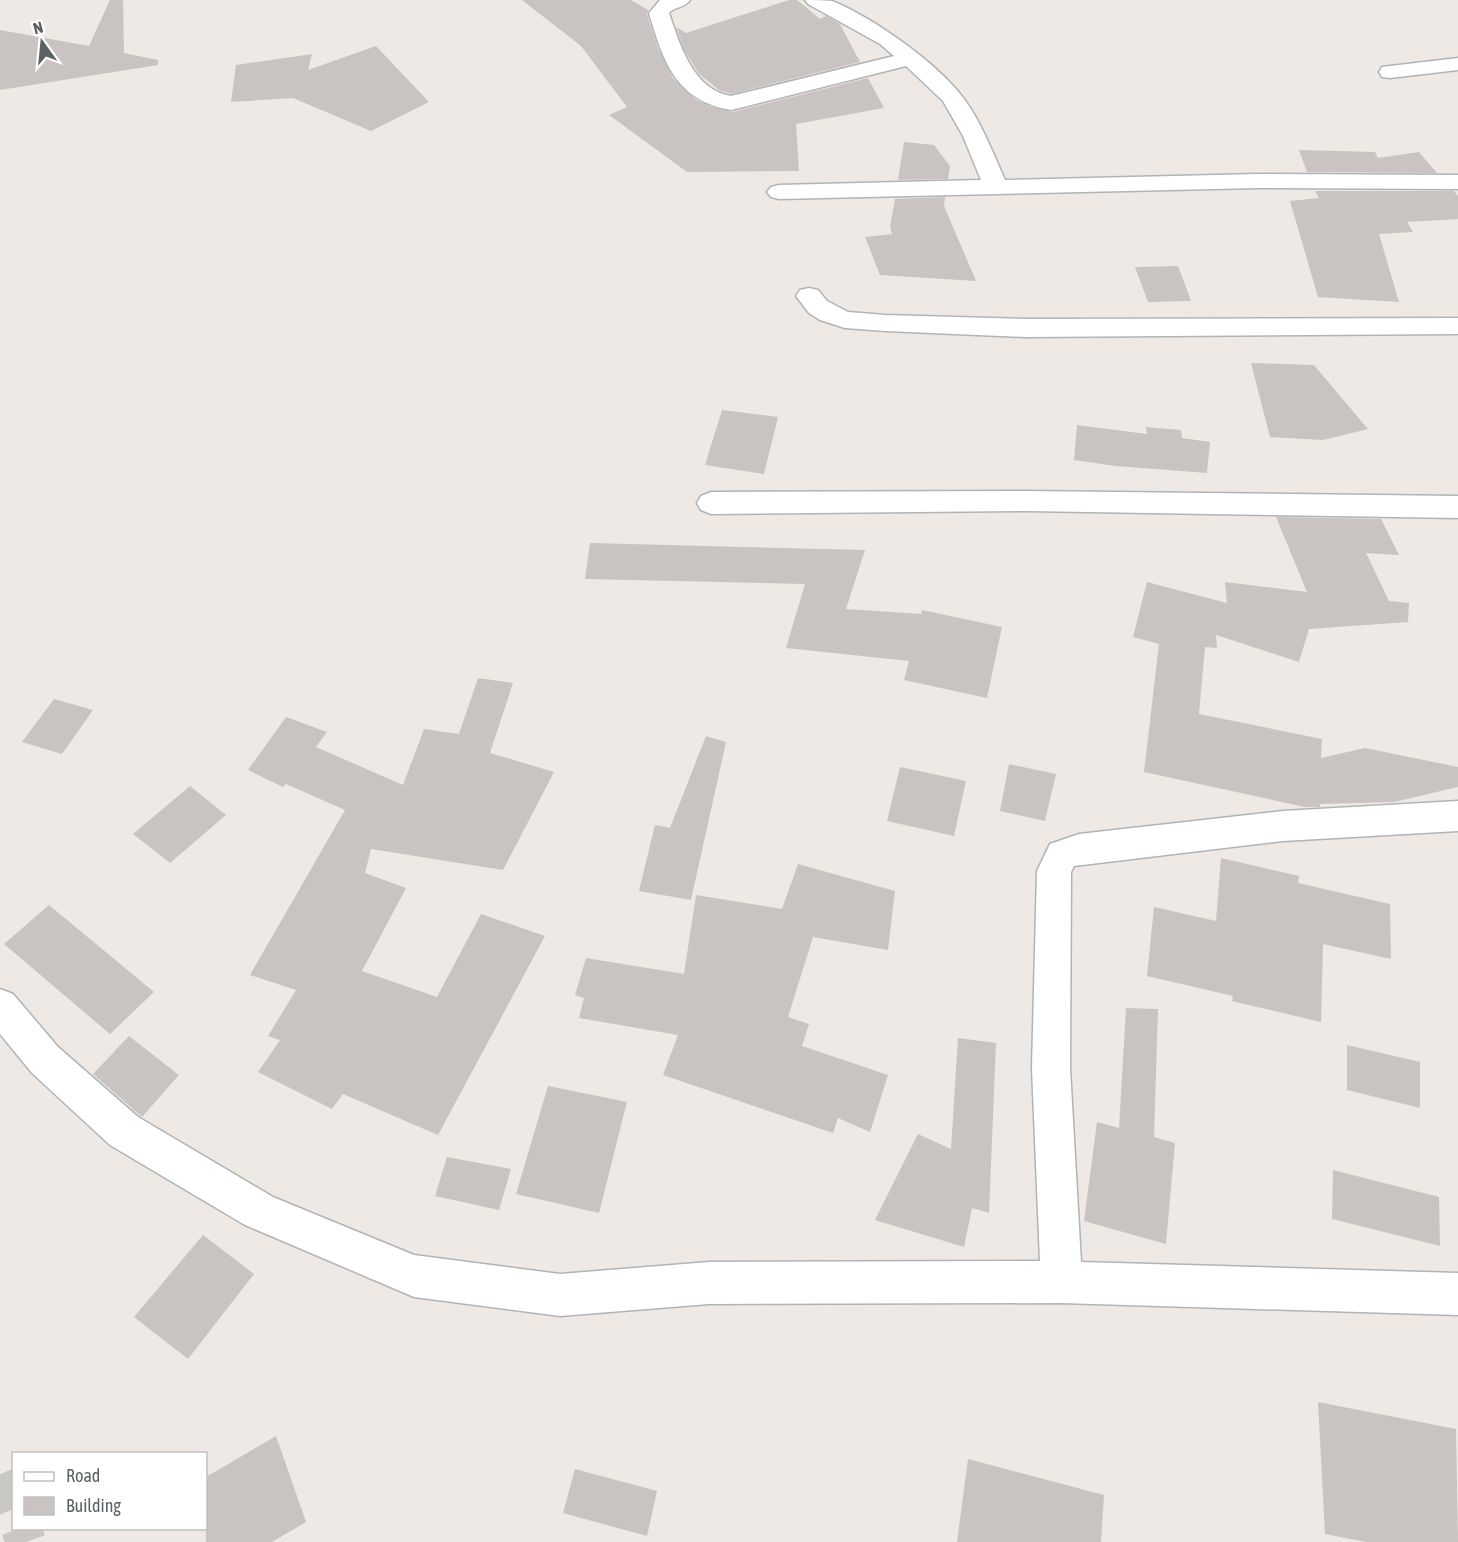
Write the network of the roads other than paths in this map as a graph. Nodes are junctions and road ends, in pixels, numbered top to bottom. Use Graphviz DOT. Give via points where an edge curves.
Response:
graph roads {
  1 [pos="680,0"];
  2 [pos="815,0"];
  3 [pos="910,58"];
  4 [pos="1458,64"];
  5 [pos="1390,72"];
  6 [pos="1458,182"];
  7 [pos="996,187"];
  8 [pos="779,192"];
  9 [pos="808,296"];
  10 [pos="1458,326"];
  11 [pos="711,503"];
  12 [pos="1458,507"];
  13 [pos="1458,816"];
  14 [pos="0,1006"];
  15 [pos="1061,1282"];
  16 [pos="1458,1294"];
  1 -- 3 [label="street" via="660,9 662,23 687,76 713,101 731,103"];
  2 -- 3 [label="street" via="887,40"];
  3 -- 7 [label="street" via="952,98"];
  4 -- 5 [label="street"];
  6 -- 7 [label="street" via="1258,181"];
  7 -- 8 [label="street"];
  9 -- 10 [label="street" via="829,315 885,323 1026,328"];
  11 -- 12 [label="street" via="1027,501"];
  13 -- 15 [label="street" via="1283,826 1079,849 1062,855 1054,871 1051,1068"];
  14 -- 15 [label="street" via="45,1060 124,1131 259,1211 414,1276 560,1295 709,1283"];
  15 -- 16 [label="street"];
}
